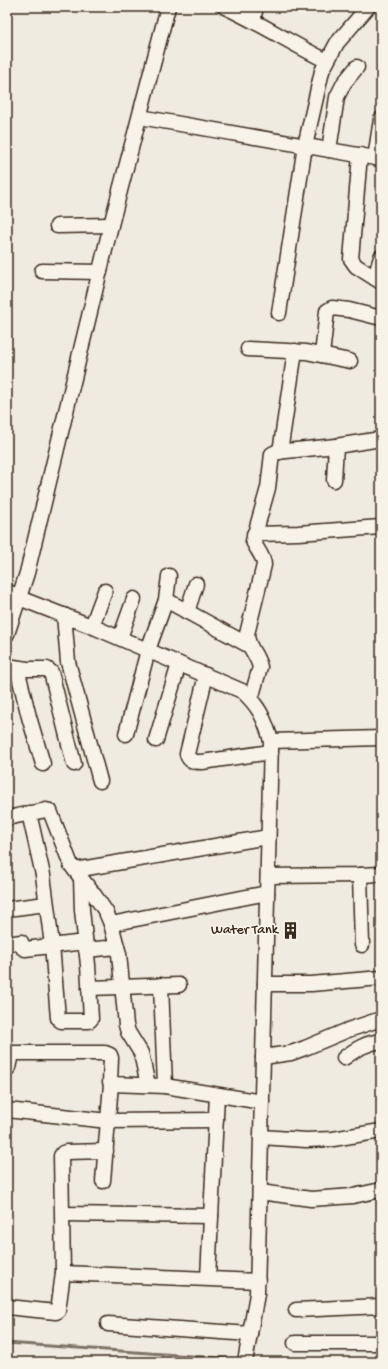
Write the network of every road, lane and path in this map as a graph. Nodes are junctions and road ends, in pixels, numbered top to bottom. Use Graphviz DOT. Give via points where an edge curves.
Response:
graph roads {
  1 [pos="168,7"];
  2 [pos="225,7"];
  3 [pos="368,7"];
  4 [pos="254,14"];
  5 [pos="327,61"];
  6 [pos="357,67"];
  7 [pos="140,117"];
  8 [pos="381,119"];
  9 [pos="305,146"];
  10 [pos="329,150"];
  11 [pos="360,155"];
  12 [pos="378,158"];
  13 [pos="111,225"];
  14 [pos="57,226"];
  15 [pos="381,257"];
  16 [pos="42,272"];
  17 [pos="100,272"];
  18 [pos="378,280"];
  19 [pos="279,313"];
  20 [pos="381,318"];
  21 [pos="248,348"];
  22 [pos="296,351"];
  23 [pos="322,355"];
  24 [pos="350,361"];
  25 [pos="381,439"];
  26 [pos="336,446"];
  27 [pos="280,452"];
  28 [pos="334,480"];
  29 [pos="381,527"];
  30 [pos="254,534"];
  31 [pos="169,576"];
  32 [pos="196,584"];
  33 [pos="105,591"];
  34 [pos="13,594"];
  35 [pos="134,599"];
  36 [pos="166,600"];
  37 [pos="187,612"];
  38 [pos="64,615"];
  39 [pos="92,626"];
  40 [pos="7,634"];
  41 [pos="120,638"];
  42 [pos="248,645"];
  43 [pos="148,650"];
  44 [pos="180,664"];
  45 [pos="12,667"];
  46 [pos="206,675"];
  47 [pos="251,699"];
  48 [pos="126,734"];
  49 [pos="381,738"];
  50 [pos="156,740"];
  51 [pos="271,747"];
  52 [pos="44,764"];
  53 [pos="74,764"];
  54 [pos="100,781"];
  55 [pos="29,813"];
  56 [pos="7,818"];
  57 [pos="268,837"];
  58 [pos="78,874"];
  59 [pos="381,874"];
  60 [pos="360,875"];
  61 [pos="268,876"];
  62 [pos="267,893"];
  63 [pos="46,904"];
  64 [pos="7,909"];
  65 [pos="111,924"];
  66 [pos="7,944"];
  67 [pos="52,945"];
  68 [pos="362,945"];
  69 [pos="86,946"];
  70 [pos="117,947"];
  71 [pos="381,978"];
  72 [pos="265,984"];
  73 [pos="179,985"];
  74 [pos="122,986"];
  75 [pos="161,986"];
  76 [pos="89,988"];
  77 [pos="381,1019"];
  78 [pos="381,1041"];
  79 [pos="9,1054"];
  80 [pos="263,1056"];
  81 [pos="344,1058"];
  82 [pos="7,1069"];
  83 [pos="111,1084"];
  84 [pos="148,1085"];
  85 [pos="165,1086"];
  86 [pos="218,1095"];
  87 [pos="262,1102"];
  88 [pos="7,1110"];
  89 [pos="216,1120"];
  90 [pos="108,1121"];
  91 [pos="381,1130"];
  92 [pos="261,1137"];
  93 [pos="106,1151"];
  94 [pos="103,1181"];
  95 [pos="381,1190"];
  96 [pos="260,1192"];
  97 [pos="63,1214"];
  98 [pos="210,1216"];
  99 [pos="63,1273"];
  100 [pos="208,1278"];
  101 [pos="258,1281"];
  102 [pos="381,1306"];
  103 [pos="7,1307"];
  104 [pos="296,1310"];
  105 [pos="108,1324"];
  106 [pos="250,1334"];
  107 [pos="381,1342"];
  108 [pos="295,1343"];
  109 [pos="245,1362"];
  1 -- 7 [label="street"];
  2 -- 4 [label="street"];
  3 -- 5 [label="street" via="337,43"];
  4 -- 5 [label="street" via="298,47"];
  5 -- 9 [label="street" via="322,72"];
  6 -- 10 [label="street" via="337,97"];
  7 -- 9 [label="street"];
  7 -- 13 [label="street"];
  8 -- 12 [label="street"];
  9 -- 10 [label="street"];
  9 -- 19 [label="street"];
  10 -- 11 [label="street"];
  11 -- 12 [label="street"];
  11 -- 18 [label="street" via="351,259 356,266"];
  13 -- 14 [label="street"];
  13 -- 17 [label="street"];
  15 -- 18 [label="street"];
  16 -- 17 [label="street"];
  17 -- 34 [label="street" via="27,573"];
  20 -- 23 [label="street" via="349,310 329,309"];
  21 -- 22 [label="street"];
  22 -- 23 [label="street"];
  22 -- 27 [label="street"];
  23 -- 24 [label="street"];
  25 -- 26 [label="street"];
  26 -- 27 [label="street"];
  26 -- 28 [label="street"];
  27 -- 30 [label="street" via="272,454 268,488"];
  29 -- 30 [label="street"];
  30 -- 42 [label="street" via="253,541 264,560 264,565 247,634"];
  31 -- 36 [label="street"];
  32 -- 37 [label="street"];
  33 -- 39 [label="street"];
  34 -- 38 [label="street"];
  34 -- 40 [label="street"];
  35 -- 41 [label="street"];
  36 -- 37 [label="street"];
  36 -- 43 [label="street"];
  37 -- 42 [label="street"];
  38 -- 39 [label="street"];
  38 -- 54 [label="street" via="68,662"];
  39 -- 41 [label="street"];
  41 -- 43 [label="street"];
  42 -- 47 [label="street" via="260,667"];
  43 -- 44 [label="street"];
  43 -- 48 [label="street"];
  44 -- 46 [label="street"];
  44 -- 50 [label="street"];
  45 -- 52 [label="street"];
  45 -- 53 [label="street" via="46,669 51,672"];
  46 -- 47 [label="street" via="242,691"];
  46 -- 51 [label="street" via="188,758 202,762"];
  47 -- 51 [label="street" via="263,717"];
  49 -- 51 [label="street"];
  51 -- 57 [label="street"];
  55 -- 56 [label="street"];
  55 -- 58 [label="street" via="50,811 67,856"];
  55 -- 63 [label="street" via="43,875"];
  57 -- 58 [label="street"];
  57 -- 61 [label="street"];
  58 -- 65 [label="street" via="96,896"];
  58 -- 69 [label="street"];
  59 -- 60 [label="street"];
  60 -- 61 [label="street"];
  60 -- 68 [label="street"];
  61 -- 62 [label="street"];
  62 -- 65 [label="street"];
  62 -- 72 [label="street"];
  63 -- 64 [label="street"];
  63 -- 67 [label="street"];
  65 -- 70 [label="street"];
  66 -- 67 [label="street" via="21,942 24,948"];
  67 -- 69 [label="street"];
  67 -- 76 [label="street" via="59,1020 90,1020"];
  69 -- 70 [label="street"];
  69 -- 76 [label="street"];
  70 -- 74 [label="street"];
  71 -- 72 [label="street" via="311,984"];
  72 -- 80 [label="street"];
  73 -- 75 [label="street"];
  74 -- 75 [label="street"];
  74 -- 76 [label="street"];
  74 -- 84 [label="street" via="126,1025 140,1053"];
  75 -- 85 [label="street"];
  77 -- 80 [label="street" via="291,1053"];
  78 -- 81 [label="street" via="359,1047"];
  79 -- 82 [label="street"];
  79 -- 83 [label="street" via="108,1054 111,1058"];
  80 -- 87 [label="street"];
  83 -- 84 [label="street"];
  83 -- 90 [label="street"];
  84 -- 85 [label="street"];
  85 -- 86 [label="street"];
  86 -- 87 [label="street"];
  86 -- 89 [label="street"];
  87 -- 92 [label="street"];
  88 -- 90 [label="street"];
  89 -- 90 [label="street"];
  89 -- 98 [label="street"];
  90 -- 93 [label="street"];
  91 -- 92 [label="street" via="333,1139"];
  92 -- 96 [label="street"];
  93 -- 94 [label="street"];
  93 -- 97 [label="street" via="63,1153"];
  95 -- 96 [label="street" via="353,1196 311,1199"];
  96 -- 101 [label="street"];
  97 -- 98 [label="street"];
  97 -- 99 [label="street"];
  98 -- 100 [label="street"];
  99 -- 100 [label="street"];
  99 -- 103 [label="street" via="58,1311"];
  100 -- 101 [label="street"];
  101 -- 106 [label="street"];
  102 -- 104 [label="street"];
  105 -- 106 [label="street"];
  106 -- 109 [label="street"];
  107 -- 108 [label="street"];
}
